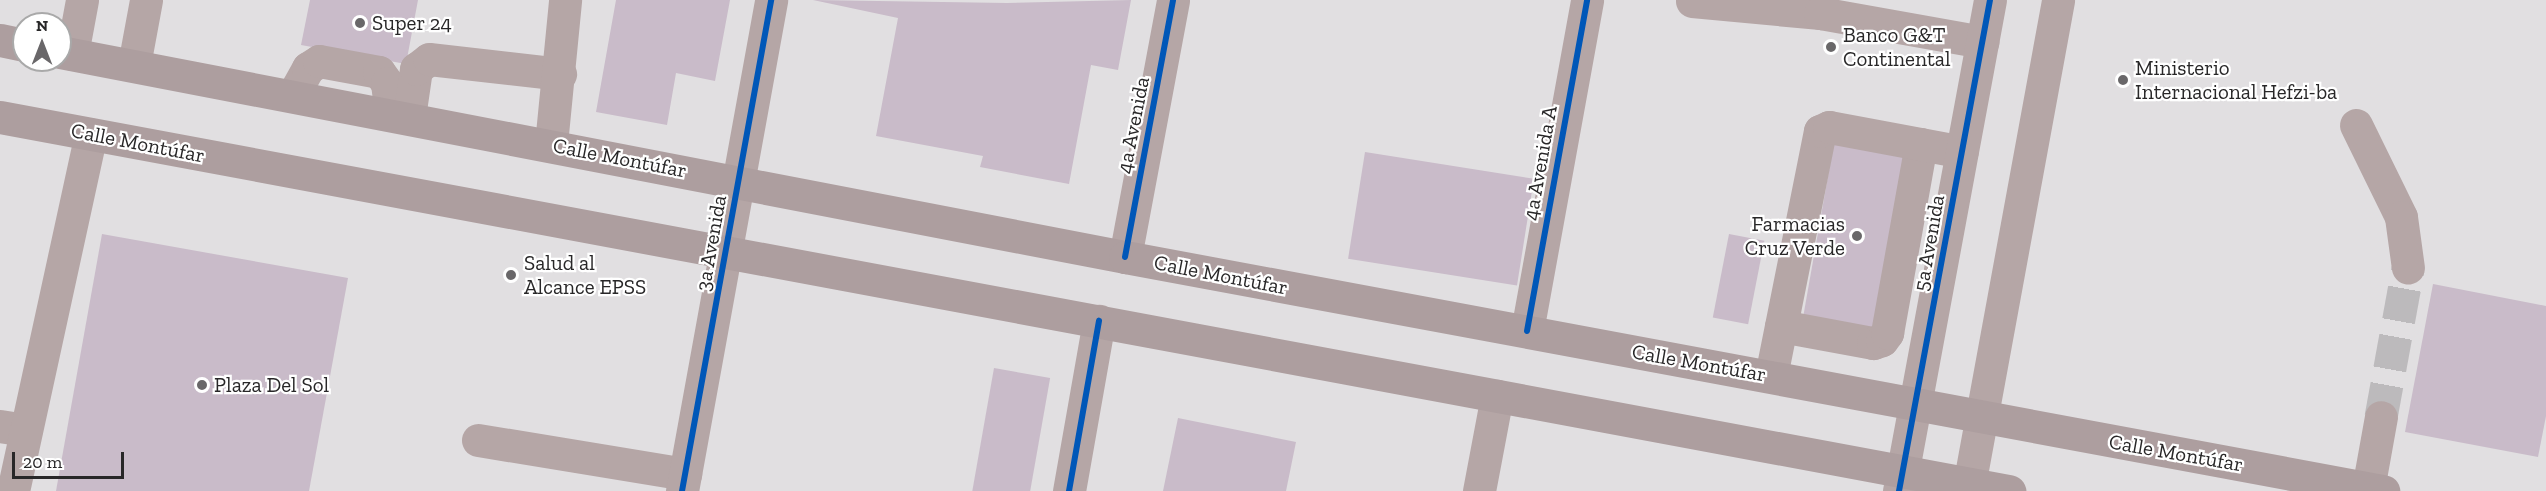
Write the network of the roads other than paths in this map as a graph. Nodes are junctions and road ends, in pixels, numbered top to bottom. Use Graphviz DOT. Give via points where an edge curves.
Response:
graph roads {
  1 [pos="82,0"];
  2 [pos="146,0"];
  3 [pos="565,0"];
  4 [pos="771,0"];
  5 [pos="1173,0"];
  6 [pos="1587,0"];
  7 [pos="1990,0"];
  8 [pos="2058,0"];
  9 [pos="1692,1"];
  10 [pos="72,33"];
  11 [pos="1982,42"];
  12 [pos="72,54"];
  13 [pos="134,65"];
  14 [pos="560,74"];
  15 [pos="400,116"];
  16 [pos="0,117"];
  17 [pos="2356,125"];
  18 [pos="91,134"];
  19 [pos="551,144"];
  20 [pos="1921,144"];
  21 [pos="1962,152"];
  22 [pos="738,181"];
  23 [pos="726,253"];
  24 [pos="1125,257"];
  25 [pos="2408,268"];
  26 [pos="1099,321"];
  27 [pos="1781,326"];
  28 [pos="1527,332"];
  29 [pos="1771,376"];
  30 [pos="1497,396"];
  31 [pos="1917,403"];
  32 [pos="1981,417"];
  33 [pos="2381,417"];
  34 [pos="13,428"];
  35 [pos="478,440"];
  36 [pos="684,482"];
  37 [pos="1901,482"];
  38 [pos="1968,487"];
  39 [pos="2375,490"];
  40 [pos="12,491"];
  41 [pos="1069,491"];
  42 [pos="1479,491"];
  43 [pos="2009,491"];
  1 -- 10 [label="street"];
  2 -- 13 [label="street"];
  3 -- 14 [label="street"];
  4 -- 22 [label="street, 3a Avenida"];
  5 -- 24 [label="street, 4a Avenida"];
  6 -- 28 [label="street, 4a Avenida A"];
  7 -- 11 [label="street, 5a Avenida"];
  8 -- 32 [label="street"];
  9 -- 11 [label="street" via="1820,14"];
  11 -- 21 [label="street, 5a Avenida"];
  12 -- 13 [label="main road, Calle Montúfar"];
  13 -- 15 [label="main road, Calle Montúfar"];
  14 -- 15 [label="street" via="429,58 416,69"];
  14 -- 19 [label="street"];
  15 -- 19 [label="main road, Calle Montúfar"];
  16 -- 18 [label="main road, Calle Montúfar"];
  17 -- 25 [label="street" via="2400,217"];
  18 -- 23 [label="main road, Calle Montúfar"];
  18 -- 34 [label="street"];
  19 -- 22 [label="main road, Calle Montúfar"];
  20 -- 21 [label="street"];
  20 -- 27 [label="street" via="1829,127 1820,130"];
  20 -- 27 [label="street" via="1887,333 1882,340 1873,343"];
  21 -- 31 [label="street, 5a Avenida"];
  22 -- 23 [label="street, 3a Avenida"];
  22 -- 24 [label="main road, Calle Montúfar"];
  23 -- 26 [label="main road, Calle Montúfar"];
  23 -- 36 [label="street, 3a Avenida"];
  24 -- 28 [label="main road, Calle Montúfar"];
  26 -- 30 [label="main road, Calle Montúfar"];
  26 -- 41 [label="street"];
  27 -- 29 [label="street"];
  28 -- 29 [label="main road, Calle Montúfar"];
  29 -- 31 [label="main road, Calle Montúfar"];
  30 -- 37 [label="main road, Calle Montúfar"];
  30 -- 42 [label="street"];
  31 -- 32 [label="main road, Calle Montúfar"];
  31 -- 37 [label="street, 5a Avenida"];
  32 -- 38 [label="street"];
  32 -- 39 [label="main road, Calle Montúfar"];
  33 -- 39 [label="street"];
  34 -- 40 [label="street"];
  35 -- 36 [label="street"];
  37 -- 38 [label="main road, Calle Montúfar"];
  38 -- 43 [label="main road, Calle Montúfar"];
}
